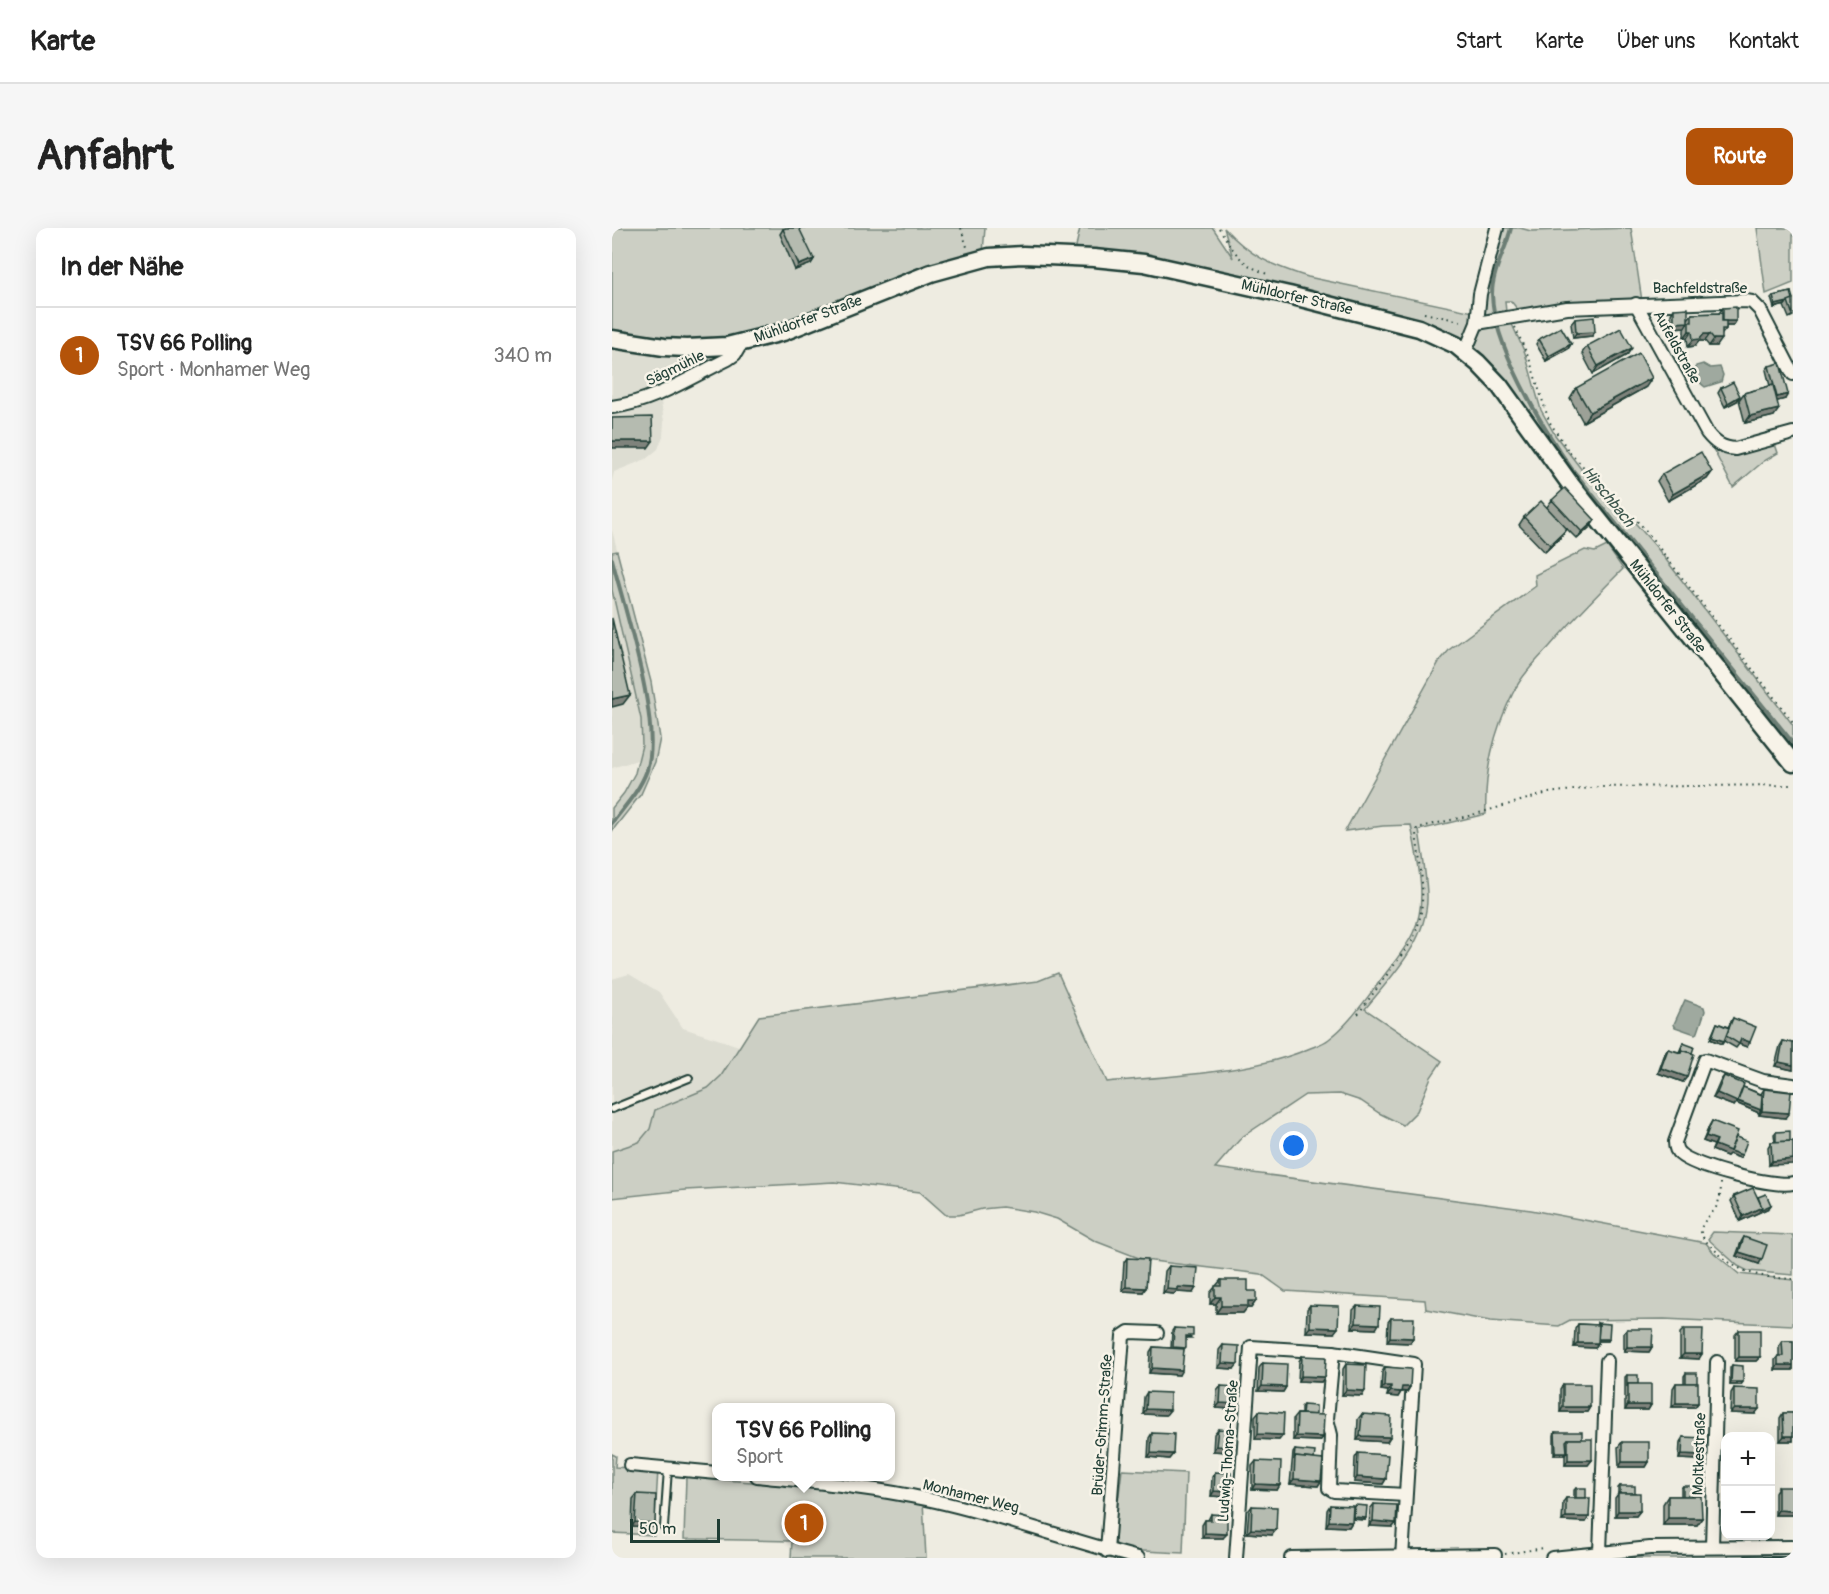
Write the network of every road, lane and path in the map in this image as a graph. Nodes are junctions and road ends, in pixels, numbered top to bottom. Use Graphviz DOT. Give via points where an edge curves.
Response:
graph roads {
  1 [pos="961,228"];
  2 [pos="1219,228"];
  3 [pos="1497,228"];
  4 [pos="972,261"];
  5 [pos="1272,276"];
  6 [pos="1636,304"];
  7 [pos="1425,314"];
  8 [pos="1507,317"];
  9 [pos="1477,323"];
  10 [pos="612,339"];
  11 [pos="742,342"];
  12 [pos="1465,352"];
  13 [pos="1793,374"];
  14 [pos="612,407"];
  15 [pos="1793,433"];
  16 [pos="1793,722"];
  17 [pos="1793,763"];
  18 [pos="1793,785"];
  19 [pos="1358,1014"];
  20 [pos="689,1078"];
  21 [pos="1793,1085"];
  22 [pos="612,1109"];
  23 [pos="1722,1172"];
  24 [pos="1793,1183"];
  25 [pos="1793,1279"];
  26 [pos="1157,1333"];
  27 [pos="1333,1352"];
  28 [pos="1606,1362"];
  29 [pos="1717,1362"];
  30 [pos="630,1465"];
  31 [pos="668,1468"];
  32 [pos="712,1472"];
  33 [pos="806,1481"];
  34 [pos="1405,1495"];
  35 [pos="664,1527"];
  36 [pos="1712,1547"];
  37 [pos="1793,1548"];
  38 [pos="1107,1551"];
  39 [pos="1600,1552"];
  40 [pos="1495,1555"];
  41 [pos="1402,1557"];
  42 [pos="1138,1558"];
  43 [pos="1236,1558"];
  44 [pos="1292,1558"];
  45 [pos="1552,1558"];
  1 -- 4 [label="path"];
  2 -- 5 [label="path" via="1239,259"];
  3 -- 9 [label="street" via="1480,294"];
  4 -- 11 [label="street, Mühldorfer Straße" via="931,273 783,332"];
  4 -- 12 [label="street, Mühldorfer Straße" via="1047,255 1144,263 1394,321 1435,335"];
  6 -- 8 [label="street, Aufeldstraße"];
  6 -- 13 [label="street, Bachfeldstraße" via="1752,302 1764,316"];
  6 -- 15 [label="street, Aufeldstraße" via="1707,433 1719,445 1735,449"];
  7 -- 9 [label="path"];
  8 -- 9 [label="street, Aufeldstraße"];
  8 -- 16 [label="path" via="1530,362 1549,421 1568,450 1643,526"];
  9 -- 12 [label="street"];
  10 -- 11 [label="street, Mühldorfer Straße" via="687,348"];
  11 -- 14 [label="street, Sägmühle" via="735,354 706,370 640,401"];
  12 -- 17 [label="street, Mühldorfer Straße" via="1499,385 1564,476"];
  18 -- 19 [label="path" via="1599,787 1548,793 1417,828 1423,883 1418,929"];
  20 -- 22 [label="lane"];
  21 -- 23 [label="street" via="1763,1081 1708,1057 1675,1148 1681,1156"];
  23 -- 24 [label="street" via="1784,1185"];
  23 -- 25 [label="path" via="1717,1205 1701,1227 1704,1240 1725,1261 1748,1274"];
  26 -- 38 [label="street, Brüder-Grimm-Straße" via="1129,1332 1123,1336"];
  27 -- 34 [label="street" via="1414,1364"];
  27 -- 34 [label="street" via="1327,1419 1331,1435 1329,1488"];
  27 -- 43 [label="street, Ludwig-Thoma-Straße" via="1251,1347"];
  28 -- 39 [label="street"];
  29 -- 36 [label="street, Moltkestraße"];
  30 -- 31 [label="street"];
  31 -- 32 [label="street"];
  31 -- 35 [label="lane"];
  33 -- 38 [label="street, Monhamer Weg" via="924,1498"];
  34 -- 41 [label="street"];
  36 -- 37 [label="street"];
  36 -- 39 [label="street"];
  38 -- 42 [label="street, Monhamer Weg"];
  39 -- 45 [label="street"];
  40 -- 41 [label="street"];
  41 -- 44 [label="street"];
}
